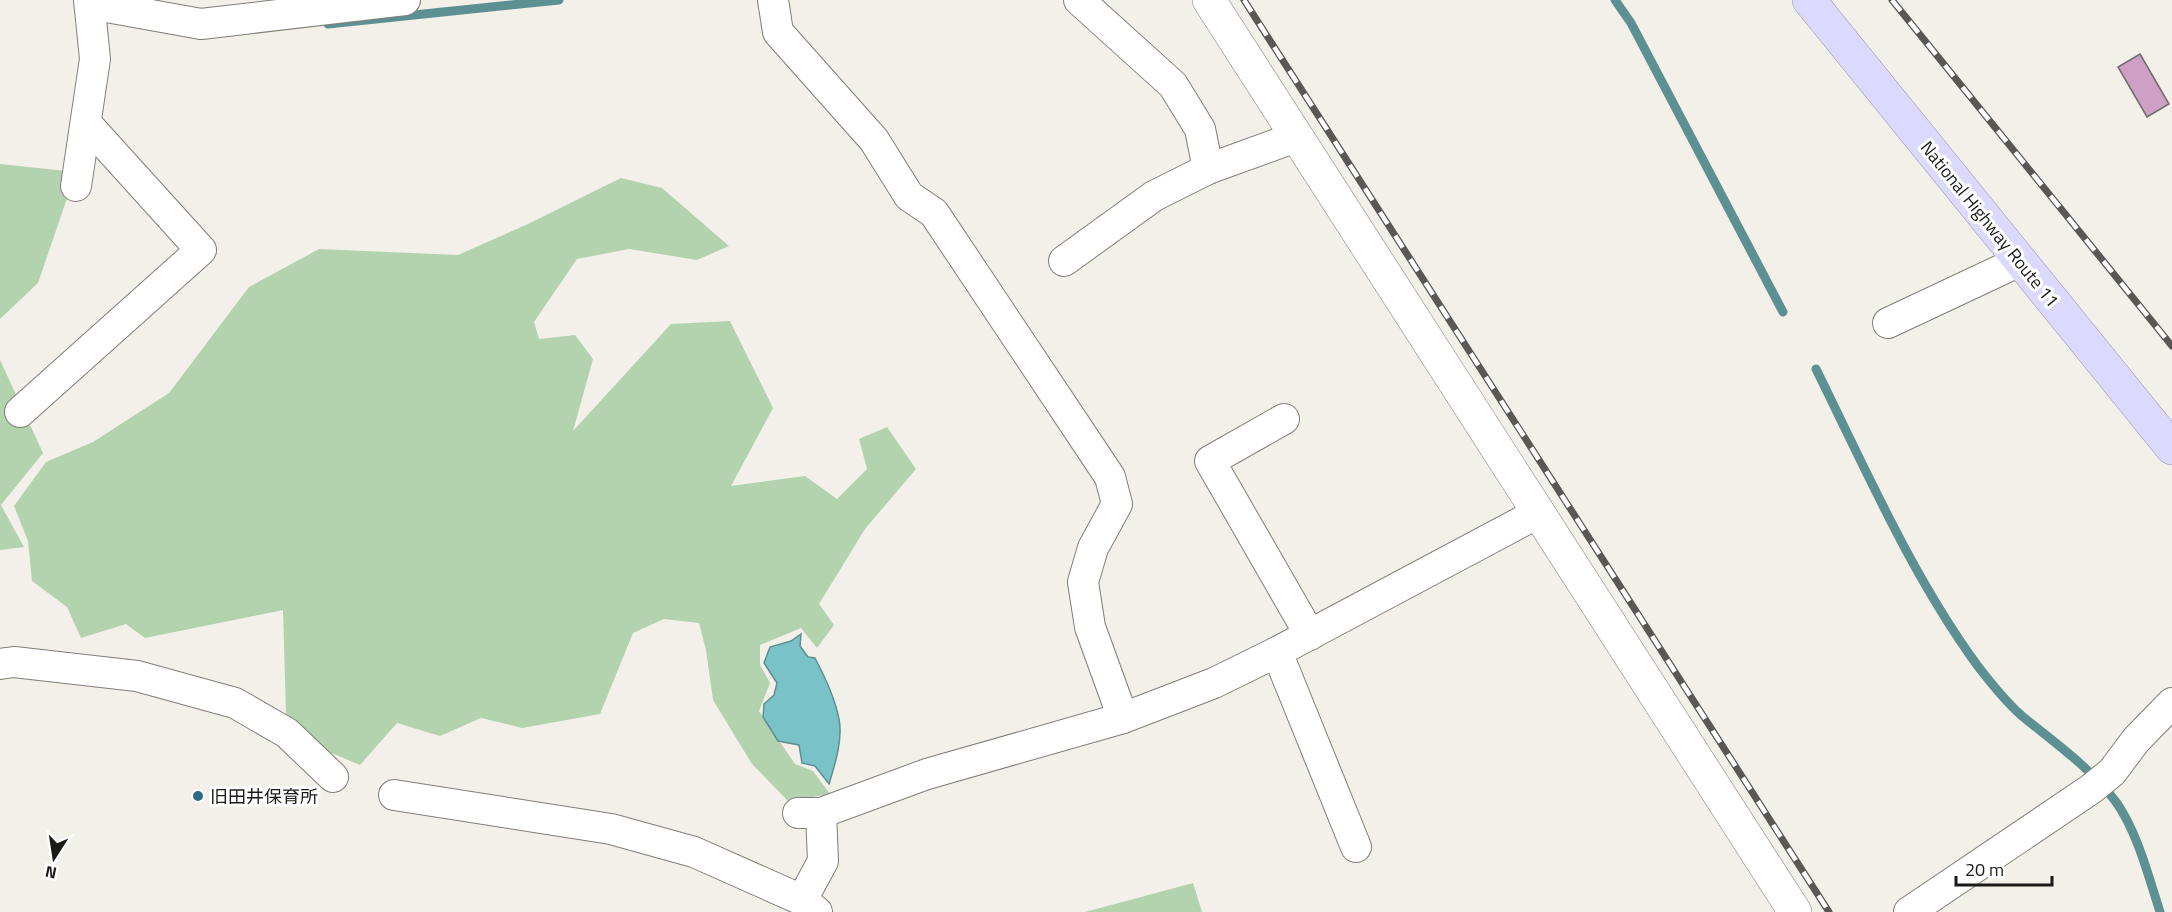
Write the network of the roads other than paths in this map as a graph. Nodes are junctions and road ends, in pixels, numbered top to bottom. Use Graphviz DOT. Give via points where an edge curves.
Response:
graph roads {
  1 [pos="405,0"];
  2 [pos="773,0"];
  3 [pos="1079,0"];
  4 [pos="1209,0"];
  5 [pos="1809,0"];
  6 [pos="90,2"];
  7 [pos="86,123"];
  8 [pos="1296,137"];
  9 [pos="1208,169"];
  10 [pos="76,186"];
  11 [pos="1064,261"];
  12 [pos="2020,261"];
  13 [pos="1888,323"];
  14 [pos="20,412"];
  15 [pos="1284,419"];
  16 [pos="2172,448"];
  17 [pos="1538,513"];
  18 [pos="1310,635"];
  19 [pos="1277,652"];
  20 [pos="0,664"];
  21 [pos="2172,703"];
  22 [pos="1123,718"];
  23 [pos="333,777"];
  24 [pos="394,795"];
  25 [pos="1356,847"];
  26 [pos="809,906"];
  27 [pos="1795,912"];
  28 [pos="1909,912"];
  1 -- 6 [label="street" via="201,24"];
  2 -- 22 [label="street" via="778,32 874,140 909,196 934,213 1110,477 1117,504 1093,548 1083,582 1090,627"];
  3 -- 9 [label="street" via="1173,86 1200,129"];
  4 -- 8 [label="street"];
  5 -- 12 [label="highway, National Highway Route 11"];
  6 -- 7 [label="street" via="95,59"];
  7 -- 10 [label="street"];
  7 -- 14 [label="street" via="201,250"];
  8 -- 9 [label="street"];
  8 -- 17 [label="street"];
  9 -- 11 [label="street" via="1154,196"];
  12 -- 13 [label="street"];
  12 -- 16 [label="highway, National Highway Route 11"];
  15 -- 18 [label="street" via="1210,461"];
  17 -- 18 [label="street"];
  17 -- 27 [label="street"];
  18 -- 19 [label="street"];
  19 -- 22 [label="street"];
  19 -- 25 [label="street"];
  20 -- 23 [label="street" via="14,662 137,676 235,703 286,733"];
  21 -- 28 [label="street" via="2101,781"];
  22 -- 26 [label="street" via="927,774 810,813 823,861"];
  24 -- 26 [label="street" via="611,829 694,852"];
}
